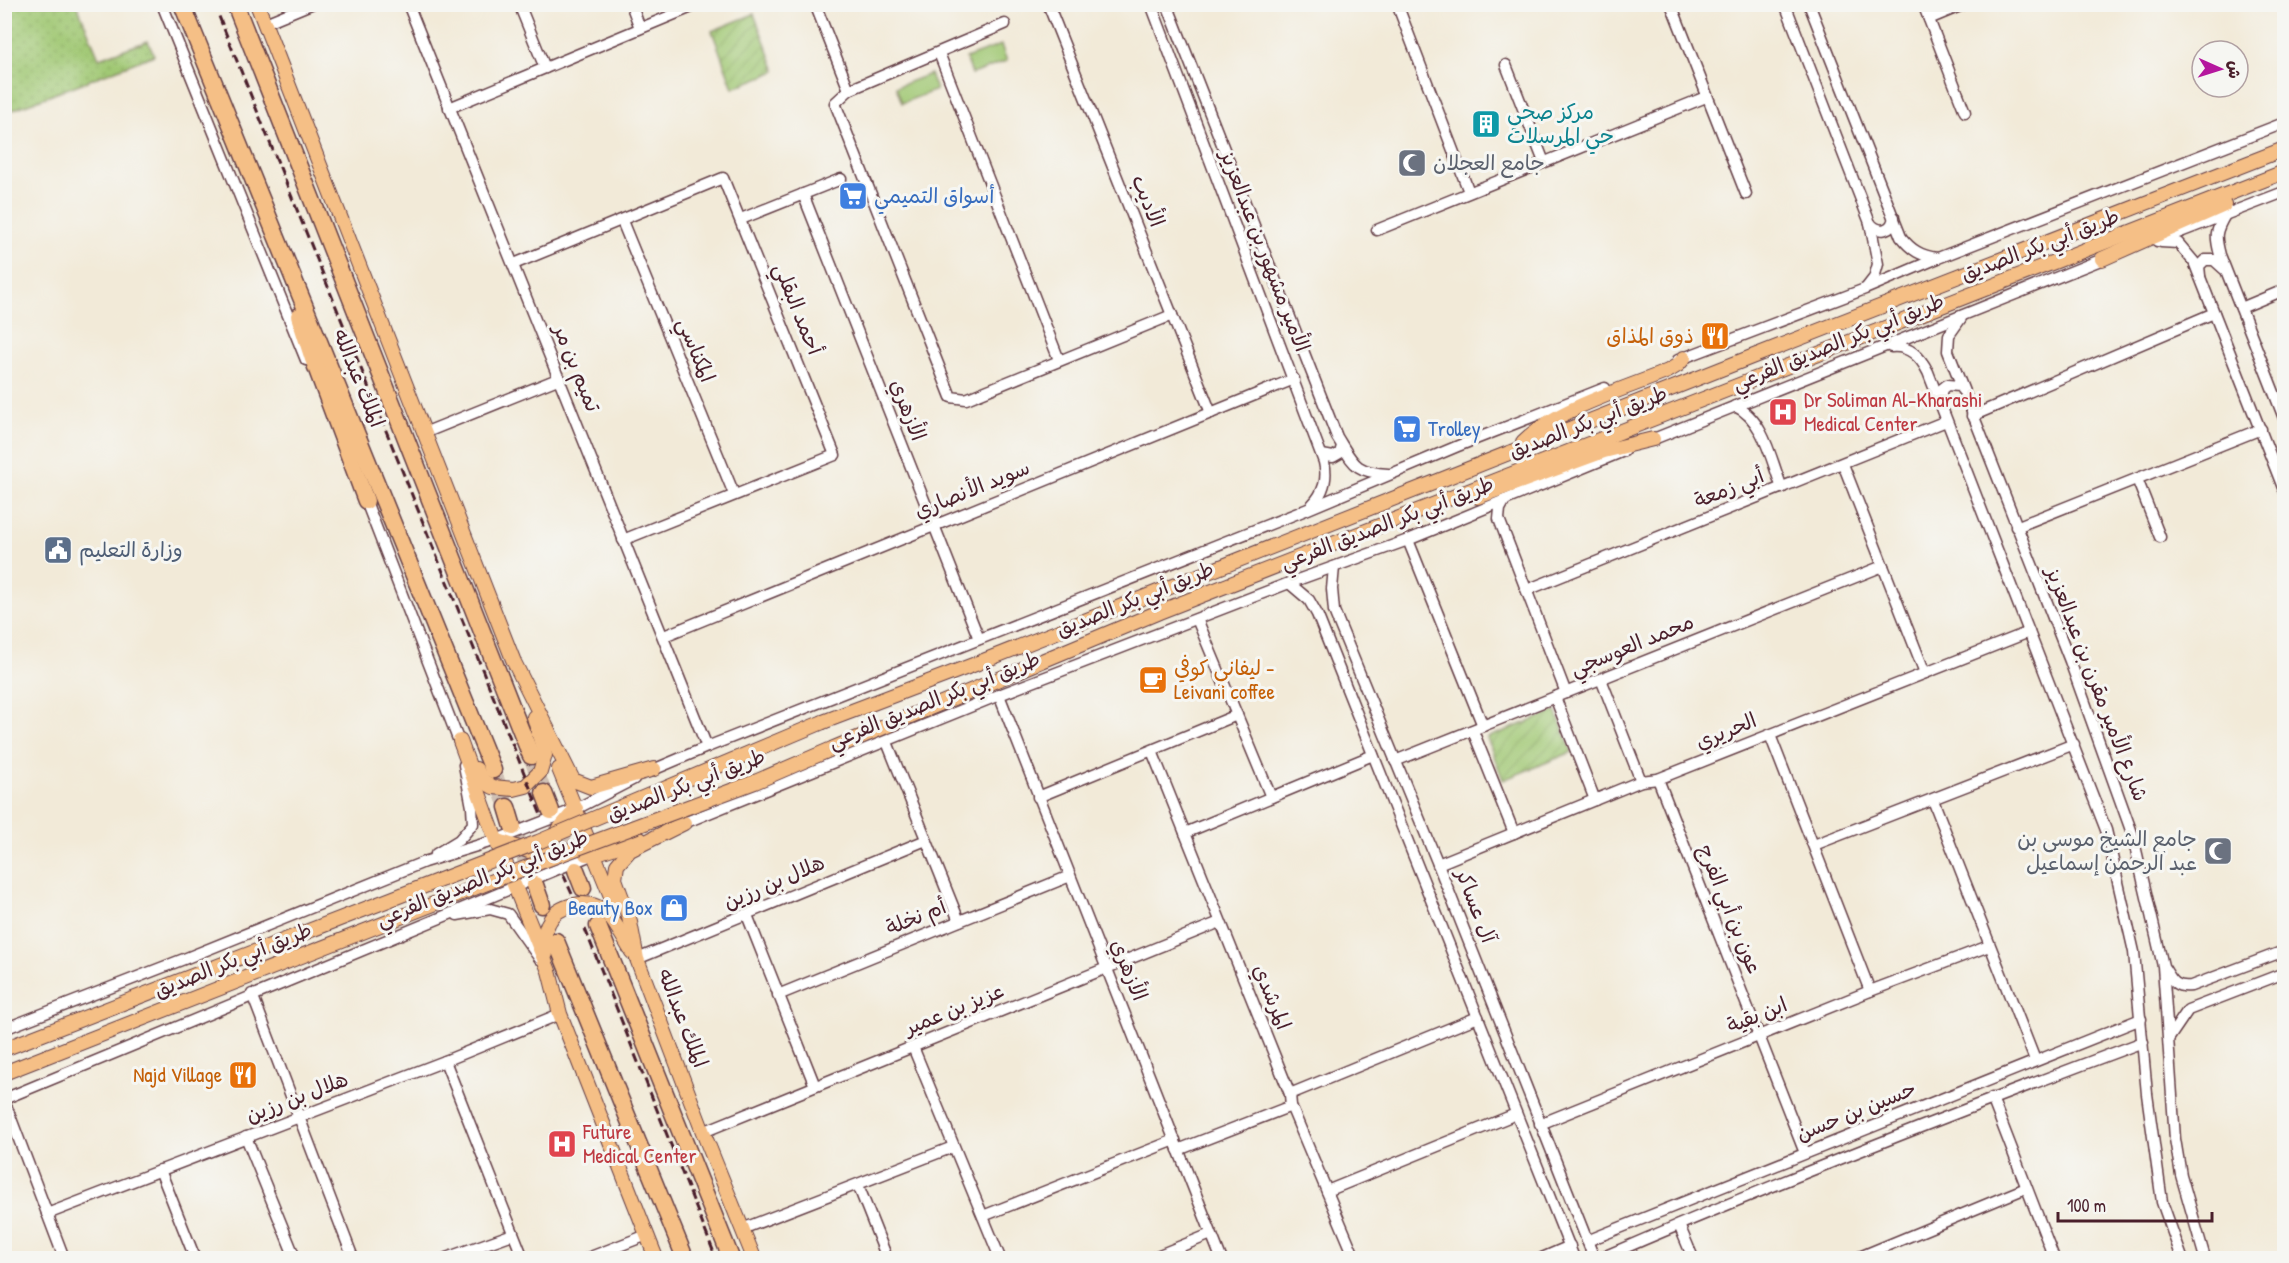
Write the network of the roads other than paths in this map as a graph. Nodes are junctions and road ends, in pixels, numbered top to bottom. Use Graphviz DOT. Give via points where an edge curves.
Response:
graph roads {
  1 [pos="162,4"];
  2 [pos="182,4"];
  3 [pos="235,4"];
  4 [pos="245,4"];
  5 [pos="257,4"];
  6 [pos="311,4"];
  7 [pos="408,4"];
  8 [pos="519,4"];
  9 [pos="631,4"];
  10 [pos="699,4"];
  11 [pos="815,4"];
  12 [pos="1048,4"];
  13 [pos="1151,4"];
  14 [pos="1167,4"];
  15 [pos="1396,4"];
  16 [pos="1671,4"];
  17 [pos="1785,4"];
  18 [pos="1809,4"];
  19 [pos="1923,4"];
  20 [pos="1965,4"];
  21 [pos="1929,19"];
  22 [pos="265,24"];
  23 [pos="1005,24"];
  24 [pos="640,28"];
  25 [pos="939,53"];
  26 [pos="1506,65"];
  27 [pos="545,68"];
  28 [pos="849,90"];
  29 [pos="1706,97"];
  30 [pos="449,108"];
  31 [pos="1965,112"];
  32 [pos="2284,123"];
  33 [pos="2284,150"];
  34 [pos="1544,162"];
  35 [pos="2284,172"];
  36 [pos="2284,178"];
  37 [pos="841,179"];
  38 [pos="1469,192"];
  39 [pos="2284,192"];
  40 [pos="803,194"];
  41 [pos="1746,194"];
  42 [pos="262,197"];
  43 [pos="2225,215"];
  44 [pos="1894,217"];
  45 [pos="741,219"];
  46 [pos="622,221"];
  47 [pos="1870,223"];
  48 [pos="1377,230"];
  49 [pos="2155,242"];
  50 [pos="1938,258"];
  51 [pos="2102,259"];
  52 [pos="514,264"];
  53 [pos="2224,269"];
  54 [pos="2200,276"];
  55 [pos="342,280"];
  56 [pos="1865,289"];
  57 [pos="2284,290"];
  58 [pos="2241,308"];
  59 [pos="2214,313"];
  60 [pos="1172,315"];
  61 [pos="1962,315"];
  62 [pos="1884,347"];
  63 [pos="1684,358"];
  64 [pos="1059,360"];
  65 [pos="560,378"];
  66 [pos="1294,379"];
  67 [pos="1963,391"];
  68 [pos="1939,402"];
  69 [pos="1735,406"];
  70 [pos="1211,413"];
  71 [pos="1972,416"];
  72 [pos="2284,418"];
  73 [pos="1946,421"];
  74 [pos="2260,429"];
  75 [pos="424,433"];
  76 [pos="1653,439"];
  77 [pos="1342,446"];
  78 [pos="1516,449"];
  79 [pos="1322,454"];
  80 [pos="1843,464"];
  81 [pos="1391,474"];
  82 [pos="2137,479"];
  83 [pos="1782,488"];
  84 [pos="2284,490"];
  85 [pos="734,494"];
  86 [pos="1453,497"];
  87 [pos="1505,500"];
  88 [pos="366,501"];
  89 [pos="1308,509"];
  90 [pos="1478,510"];
  91 [pos="1499,519"];
  92 [pos="932,526"];
  93 [pos="2016,527"];
  94 [pos="2160,537"];
  95 [pos="623,540"];
  96 [pos="1408,540"];
  97 [pos="1883,566"];
  98 [pos="1334,567"];
  99 [pos="1289,582"];
  100 [pos="1527,590"];
  101 [pos="1334,611"];
  102 [pos="1317,614"];
  103 [pos="1197,620"];
  104 [pos="2028,632"];
  105 [pos="664,636"];
  106 [pos="979,639"];
  107 [pos="514,662"];
  108 [pos="1925,673"];
  109 [pos="1601,679"];
  110 [pos="1566,693"];
  111 [pos="999,695"];
  112 [pos="1555,697"];
  113 [pos="1237,716"];
  114 [pos="1478,729"];
  115 [pos="1770,735"];
  116 [pos="460,741"];
  117 [pos="887,742"];
  118 [pos="2074,744"];
  119 [pos="707,747"];
  120 [pos="1152,751"];
  121 [pos="1373,755"];
  122 [pos="531,756"];
  123 [pos="1395,761"];
  124 [pos="654,769"];
  125 [pos="493,770"];
  126 [pos="1658,779"];
  127 [pos="1641,781"];
  128 [pos="544,793"];
  129 [pos="1038,797"];
  130 [pos="1271,797"];
  131 [pos="1595,800"];
  132 [pos="1933,800"];
  133 [pos="507,807"];
  134 [pos="576,809"];
  135 [pos="1415,809"];
  136 [pos="551,811"];
  137 [pos="1398,817"];
  138 [pos="684,823"];
  139 [pos="513,827"];
  140 [pos="1185,833"];
  141 [pos="1514,833"];
  142 [pos="496,840"];
  143 [pos="926,840"];
  144 [pos="549,842"];
  145 [pos="1814,845"];
  146 [pos="534,853"];
  147 [pos="594,854"];
  148 [pos="424,862"];
  149 [pos="1438,864"];
  150 [pos="576,870"];
  151 [pos="1070,876"];
  152 [pos="515,885"];
  153 [pos="535,885"];
  154 [pos="583,888"];
  155 [pos="542,905"];
  156 [pos="747,915"];
  157 [pos="436,919"];
  158 [pos="959,921"];
  159 [pos="1220,922"];
  160 [pos="598,926"];
  161 [pos="556,941"];
  162 [pos="1989,945"];
  163 [pos="2284,951"];
  164 [pos="637,959"];
  165 [pos="2163,966"];
  166 [pos="1107,967"];
  167 [pos="549,971"];
  168 [pos="2284,973"];
  169 [pos="1870,991"];
  170 [pos="252,994"];
  171 [pos="778,995"];
  172 [pos="560,1014"];
  173 [pos="1478,1017"];
  174 [pos="2141,1019"];
  175 [pos="4,1029"];
  176 [pos="1759,1035"];
  177 [pos="2169,1038"];
  178 [pos="2143,1042"];
  179 [pos="913,1047"];
  180 [pos="4,1049"];
  181 [pos="2035,1060"];
  182 [pos="444,1061"];
  183 [pos="4,1073"];
  184 [pos="815,1086"];
  185 [pos="1290,1094"];
  186 [pos="1992,1098"];
  187 [pos="4,1099"];
  188 [pos="1292,1106"];
  189 [pos="1516,1114"];
  190 [pos="298,1117"];
  191 [pos="1540,1124"];
  192 [pos="703,1132"];
  193 [pos="2175,1134"];
  194 [pos="246,1137"];
  195 [pos="2153,1137"];
  196 [pos="1177,1145"];
  197 [pos="953,1147"];
  198 [pos="1805,1153"];
  199 [pos="160,1170"];
  200 [pos="858,1185"];
  201 [pos="2026,1188"];
  202 [pos="1328,1191"];
  203 [pos="47,1214"];
  204 [pos="983,1216"];
  205 [pos="1679,1225"];
  206 [pos="742,1229"];
  207 [pos="513,1234"];
  208 [pos="1211,1234"];
  209 [pos="647,1235"];
  210 [pos="1587,1241"];
  211 [pos="1570,1246"];
  212 [pos="64,1258"];
  213 [pos="195,1258"];
  214 [pos="295,1258"];
  215 [pos="353,1258"];
  216 [pos="446,1258"];
  217 [pos="523,1258"];
  218 [pos="588,1258"];
  219 [pos="656,1258"];
  220 [pos="685,1258"];
  221 [pos="731,1258"];
  222 [pos="754,1258"];
  223 [pos="887,1258"];
  224 [pos="1000,1258"];
  225 [pos="1152,1258"];
  226 [pos="1221,1258"];
  227 [pos="1355,1258"];
  228 [pos="1542,1258"];
  229 [pos="1574,1258"];
  230 [pos="1594,1258"];
  231 [pos="1601,1258"];
  232 [pos="1693,1258"];
  233 [pos="1857,1258"];
  234 [pos="2054,1258"];
  235 [pos="2182,1258"];
  236 [pos="2205,1258"];
  1 -- 88 [label="street"];
  2 -- 42 [label="highway, الملك عبدالله"];
  3 -- 55 [label="highway, الملك عبدالله"];
  4 -- 55 [label="highway"];
  5 -- 22 [label="main road"];
  6 -- 22 [label="street"];
  7 -- 30 [label="street, تميم بن مر"];
  8 -- 27 [label="street"];
  9 -- 24 [label="street"];
  10 -- 24 [label="street"];
  11 -- 28 [label="street"];
  12 -- 60 [label="street, الأديب"];
  13 -- 66 [label="street, الأمير مشهور بن عبدالعزيز"];
  14 -- 77 [label="street, الأمير مشهور بن عبدالعزيز"];
  15 -- 38 [label="street"];
  16 -- 29 [label="street"];
  17 -- 47 [label="street"];
  18 -- 44 [label="street"];
  19 -- 21 [label="street"];
  20 -- 21 [label="street"];
  21 -- 31 [label="street"];
  22 -- 75 [label="main road"];
  23 -- 25 [label="street"];
  24 -- 27 [label="street"];
  25 -- 28 [label="street"];
  25 -- 64 [label="street"];
  26 -- 34 [label="street"];
  27 -- 30 [label="street"];
  28 -- 64 [label="street" via="835,103 951,397 966,399"];
  29 -- 34 [label="street"];
  29 -- 41 [label="street"];
  30 -- 52 [label="street, تميم بن مر"];
  32 -- 50 [label="street, طريق أبي بكر الصديق الفرعي"];
  33 -- 78 [label="main road, طريق أبي بكر الصديق"];
  34 -- 38 [label="street"];
  35 -- 86 [label="main road, طريق أبي بكر الصديق"];
  36 -- 51 [label="main road"];
  37 -- 40 [label="street"];
  38 -- 48 [label="street"];
  39 -- 43 [label="street, طريق أبي بكر الصديق الفرعي"];
  40 -- 45 [label="street"];
  40 -- 92 [label="street, الأزهري"];
  42 -- 88 [label="highway" via="313,359"];
  42 -- 125 [label="highway, الملك عبدالله"];
  43 -- 49 [label="street, طريق أبي بكر الصديق الفرعي"];
  43 -- 53 [label="street" via="2216,239"];
  44 -- 47 [label="street" via="1885,230"];
  44 -- 50 [label="street" via="1907,245"];
  45 -- 46 [label="street, أحمد البقلي" via="723,178"];
  45 -- 85 [label="street, أحمد البقلي" via="835,454"];
  46 -- 52 [label="street"];
  46 -- 85 [label="street, المكناسي"];
  47 -- 56 [label="street" via="1878,264"];
  49 -- 51 [label="street, طريق أبي بكر الصديق الفرعي"];
  49 -- 54 [label="street" via="2178,243"];
  50 -- 56 [label="street, طريق أبي بكر الصديق الفرعي"];
  51 -- 61 [label="street, طريق أبي بكر الصديق الفرعي"];
  52 -- 65 [label="street, تميم بن مر"];
  53 -- 54 [label="street" via="2214,260 2205,260 2199,266"];
  53 -- 58 [label="street"];
  54 -- 59 [label="street"];
  55 -- 122 [label="highway, الملك عبدالله"];
  56 -- 63 [label="street, طريق أبي بكر الصديق الفرعي"];
  57 -- 58 [label="street"];
  58 -- 72 [label="street"];
  59 -- 71 [label="street"];
  59 -- 74 [label="street"];
  60 -- 64 [label="street"];
  60 -- 70 [label="street, الأديب"];
  61 -- 62 [label="street, طريق أبي بكر الصديق الفرعي"];
  61 -- 67 [label="street, شارع الأمير مقرن بن عبدالعزيز" via="1947,343"];
  62 -- 68 [label="street, شارع الأمير مقرن بن عبدالعزيز" via="1899,346 1912,351 1922,361"];
  62 -- 69 [label="street, طريق أبي بكر الصديق الفرعي"];
  63 -- 78 [label="main road" via="1673,369 1551,421"];
  63 -- 81 [label="street, طريق أبي بكر الصديق الفرعي"];
  65 -- 75 [label="street"];
  65 -- 95 [label="street, تميم بن مر"];
  66 -- 70 [label="street, سويد الأنصاري"];
  66 -- 79 [label="street, الأمير مشهور بن عبدالعزيز"];
  67 -- 68 [label="street" via="1959,386 1947,385"];
  67 -- 71 [label="street, شارع الأمير مقرن بن عبدالعزيز"];
  68 -- 73 [label="street, شارع الأمير مقرن بن عبدالعزيز"];
  69 -- 76 [label="street, طريق أبي بكر الصديق الفرعي"];
  69 -- 83 [label="street" via="1750,415 1758,426"];
  70 -- 92 [label="street, سويد الأنصاري"];
  71 -- 93 [label="street, شارع الأمير مقرن بن عبدالعزيز"];
  73 -- 80 [label="street, أبي زمعة"];
  73 -- 104 [label="street, شارع الأمير مقرن بن عبدالعزيز"];
  74 -- 82 [label="street"];
  74 -- 84 [label="street"];
  75 -- 107 [label="main road"];
  76 -- 86 [label="main road" via="1604,451 1475,498"];
  76 -- 87 [label="street, طريق أبي بكر الصديق الفرعي"];
  77 -- 79 [label="street" via="1333,457"];
  77 -- 81 [label="street, الأمير مشهور بن عبدالعزيز" via="1359,469"];
  78 -- 180 [label="main road, طريق أبي بكر الصديق, bridge" via="823,722 538,842"];
  79 -- 89 [label="street, الأمير مشهور بن عبدالعزيز" via="1325,484"];
  80 -- 83 [label="street, أبي زمعة"];
  80 -- 97 [label="street"];
  81 -- 89 [label="street, طريق أبي بكر الصديق الفرعي"];
  82 -- 93 [label="street"];
  82 -- 94 [label="street"];
  83 -- 100 [label="street, أبي زمعة"];
  85 -- 95 [label="street"];
  86 -- 183 [label="main road, طريق أبي بكر الصديق, bridge" via="1158,612 755,782 532,865"];
  87 -- 90 [label="street, طريق أبي بكر الصديق الفرعي"];
  87 -- 91 [label="street"];
  88 -- 116 [label="street"];
  89 -- 106 [label="street, طريق أبي بكر الصديق الفرعي"];
  90 -- 91 [label="street"];
  90 -- 96 [label="street, طريق أبي بكر الصديق الفرعي"];
  91 -- 100 [label="street"];
  92 -- 105 [label="street, سويد الأنصاري"];
  92 -- 106 [label="street, الأزهري"];
  93 -- 165 [label="street, شارع الأمير مقرن بن عبدالعزيز" via="2132,833"];
  95 -- 105 [label="street, تميم بن مر"];
  96 -- 98 [label="street, طريق أبي بكر الصديق الفرعي"];
  96 -- 114 [label="street"];
  97 -- 108 [label="street"];
  97 -- 109 [label="street, محمد العوسجي"];
  98 -- 99 [label="street, طريق أبي بكر الصديق الفرعي"];
  98 -- 101 [label="street, آل عساكر"];
  99 -- 102 [label="street, آل عساكر" via="1309,600"];
  99 -- 103 [label="street, طريق أبي بكر الصديق الفرعي"];
  100 -- 110 [label="street"];
  101 -- 102 [label="street" via="1329,604 1321,605"];
  101 -- 123 [label="street, آل عساكر"];
  102 -- 121 [label="street, آل عساكر"];
  103 -- 111 [label="street, طريق أبي بكر الصديق الفرعي"];
  103 -- 113 [label="street"];
  104 -- 108 [label="street, الحريري"];
  104 -- 118 [label="street, شارع الأمير مقرن بن عبدالعزيز"];
  105 -- 119 [label="street, تميم بن مر"];
  106 -- 119 [label="street, طريق أبي بكر الصديق الفرعي"];
  107 -- 116 [label="main road" via="545,755 540,772 526,786 493,787 483,781"];
  107 -- 124 [label="main road" via="573,780 591,787"];
  107 -- 134 [label="main road"];
  108 -- 115 [label="street, الحريري"];
  109 -- 110 [label="street, محمد العوسجي"];
  109 -- 127 [label="street"];
  110 -- 112 [label="street, محمد العوسجي"];
  111 -- 117 [label="street, طريق أبي بكر الصديق الفرعي"];
  111 -- 129 [label="street, الأزهري"];
  112 -- 114 [label="street, محمد العوسجي"];
  112 -- 131 [label="street"];
  113 -- 120 [label="street"];
  113 -- 130 [label="street"];
  114 -- 123 [label="street, محمد العوسجي"];
  114 -- 141 [label="street"];
  115 -- 126 [label="street, الحريري"];
  115 -- 145 [label="street"];
  116 -- 142 [label="main road"];
  116 -- 148 [label="street" via="473,824 459,840"];
  117 -- 138 [label="street, طريق أبي بكر الصديق الفرعي"];
  117 -- 143 [label="street"];
  118 -- 132 [label="street"];
  118 -- 174 [label="street, شارع الأمير مقرن بن عبدالعزيز" via="2106,830 2134,952"];
  119 -- 124 [label="street, طريق أبي بكر الصديق الفرعي"];
  120 -- 129 [label="street"];
  120 -- 140 [label="street, المرشدي"];
  121 -- 130 [label="street"];
  121 -- 137 [label="street, آل عساكر"];
  123 -- 135 [label="street, آل عساكر"];
  124 -- 134 [label="street, طريق أبي بكر الصديق الفرعي"];
  126 -- 127 [label="street, الحريري"];
  126 -- 176 [label="street, عون بن أبي الفرج"];
  127 -- 131 [label="street, الحريري"];
  128 -- 136 [label="highway"];
  129 -- 151 [label="street, الأزهري"];
  130 -- 140 [label="street"];
  131 -- 141 [label="street, الحريري"];
  132 -- 145 [label="street"];
  132 -- 162 [label="street"];
  133 -- 139 [label="highway"];
  134 -- 142 [label="street, طريق أبي بكر الصديق الفرعي"];
  134 -- 144 [label="main road"];
  134 -- 147 [label="main road"];
  135 -- 137 [label="street"];
  135 -- 149 [label="street, آل عساكر"];
  137 -- 173 [label="street, آل عساكر"];
  138 -- 147 [label="main road, طريق أبي بكر الصديق الفرعي"];
  138 -- 164 [label="main road, الملك عبدالله" via="630,850 617,865 615,879 629,917"];
  140 -- 159 [label="street, المرشدي"];
  141 -- 149 [label="street, الحريري"];
  142 -- 144 [label="main road"];
  142 -- 146 [label="main road"];
  142 -- 148 [label="street, طريق أبي بكر الصديق الفرعي"];
  142 -- 152 [label="main road"];
  143 -- 156 [label="street, هلال بن رزين"];
  143 -- 158 [label="street"];
  144 -- 146 [label="main road"];
  144 -- 147 [label="main road"];
  145 -- 169 [label="street"];
  146 -- 147 [label="main road"];
  146 -- 152 [label="main road"];
  147 -- 152 [label="street, طريق أبي بكر الصديق الفرعي"];
  147 -- 164 [label="main road"];
  148 -- 175 [label="street, طريق أبي بكر الصديق الفرعي"];
  149 -- 191 [label="street, آل عساكر"];
  150 -- 154 [label="highway"];
  151 -- 158 [label="street, أم نخلة"];
  151 -- 166 [label="street, الأزهري"];
  152 -- 157 [label="street, طريق أبي بكر الصديق الفرعي"];
  152 -- 167 [label="main road"];
  153 -- 155 [label="highway"];
  156 -- 164 [label="street, هلال بن رزين"];
  156 -- 171 [label="street"];
  157 -- 167 [label="street" via="490,909 508,914"];
  157 -- 170 [label="street, طريق أبي بكر الصديق الفرعي"];
  158 -- 171 [label="street, أم نخلة"];
  159 -- 166 [label="street, عزيز بن عمير"];
  159 -- 185 [label="street, المرشدي"];
  160 -- 221 [label="highway, الملك عبدالله"];
  161 -- 220 [label="highway"];
  162 -- 169 [label="street, ابن بقية"];
  162 -- 181 [label="street"];
  163 -- 165 [label="street" via="2191,986 2173,983"];
  164 -- 167 [label="main road" via="605,911 580,903 549,921 544,941"];
  164 -- 192 [label="main road, الملك عبدالله"];
  165 -- 177 [label="street, شارع الأمير مقرن بن عبدالعزيز"];
  166 -- 179 [label="street, عزيز بن عمير"];
  166 -- 196 [label="street, الأزهري"];
  167 -- 172 [label="main road"];
  168 -- 177 [label="street" via="2188,1010"];
  169 -- 176 [label="street, ابن بقية"];
  170 -- 187 [label="street, طريق أبي بكر الصديق الفرعي"];
  170 -- 190 [label="street"];
  171 -- 184 [label="street"];
  172 -- 182 [label="street, هلال بن رزين"];
  172 -- 209 [label="main road"];
  173 -- 185 [label="street"];
  173 -- 189 [label="street, آل عساكر"];
  174 -- 178 [label="street, شارع الأمير مقرن بن عبدالعزيز"];
  174 -- 181 [label="street, حسين بن حسن"];
  176 -- 191 [label="street, ابن بقية"];
  176 -- 198 [label="street, عون بن أبي الفرج"];
  177 -- 193 [label="street, شارع الأمير مقرن بن عبدالعزيز"];
  178 -- 186 [label="street, حسين بن حسن"];
  178 -- 195 [label="street, شارع الأمير مقرن بن عبدالعزيز"];
  179 -- 184 [label="street, عزيز بن عمير"];
  179 -- 197 [label="street"];
  181 -- 198 [label="street, حسين بن حسن"];
  182 -- 190 [label="street, هلال بن رزين"];
  182 -- 207 [label="street"];
  184 -- 192 [label="street, عزيز بن عمير"];
  185 -- 188 [label="street, المرشدي"];
  186 -- 201 [label="street"];
  186 -- 205 [label="street, حسين بن حسن"];
  187 -- 203 [label="street"];
  188 -- 196 [label="street"];
  188 -- 202 [label="street, المرشدي"];
  189 -- 202 [label="street"];
  189 -- 211 [label="street, آل عساكر"];
  190 -- 194 [label="street, هلال بن رزين"];
  190 -- 215 [label="street"];
  191 -- 210 [label="street, آل عساكر"];
  192 -- 206 [label="main road, الملك عبدالله"];
  193 -- 195 [label="street"];
  193 -- 236 [label="street, شارع الأمير مقرن بن عبدالعزيز" via="2181,1175"];
  194 -- 199 [label="street, هلال بن رزين"];
  194 -- 214 [label="street"];
  195 -- 235 [label="street, شارع الأمير مقرن بن عبدالعزيز" via="2162,1202"];
  196 -- 204 [label="street"];
  196 -- 208 [label="street, الأزهري"];
  197 -- 200 [label="street"];
  197 -- 204 [label="street"];
  198 -- 210 [label="street, حسين بن حسن"];
  199 -- 203 [label="street, هلال بن رزين"];
  199 -- 213 [label="street"];
  200 -- 206 [label="street"];
  200 -- 223 [label="street"];
  201 -- 233 [label="street"];
  201 -- 234 [label="street"];
  202 -- 227 [label="street, المرشدي"];
  203 -- 212 [label="street"];
  204 -- 224 [label="street"];
  205 -- 231 [label="street, حسين بن حسن"];
  205 -- 232 [label="street"];
  206 -- 222 [label="main road, الملك عبدالله"];
  207 -- 216 [label="street"];
  207 -- 217 [label="street"];
  208 -- 225 [label="street"];
  208 -- 226 [label="street, الأزهري"];
  209 -- 218 [label="street"];
  209 -- 219 [label="main road"];
  210 -- 230 [label="street, آل عساكر"];
  211 -- 228 [label="street"];
  211 -- 229 [label="street, آل عساكر"];
}
